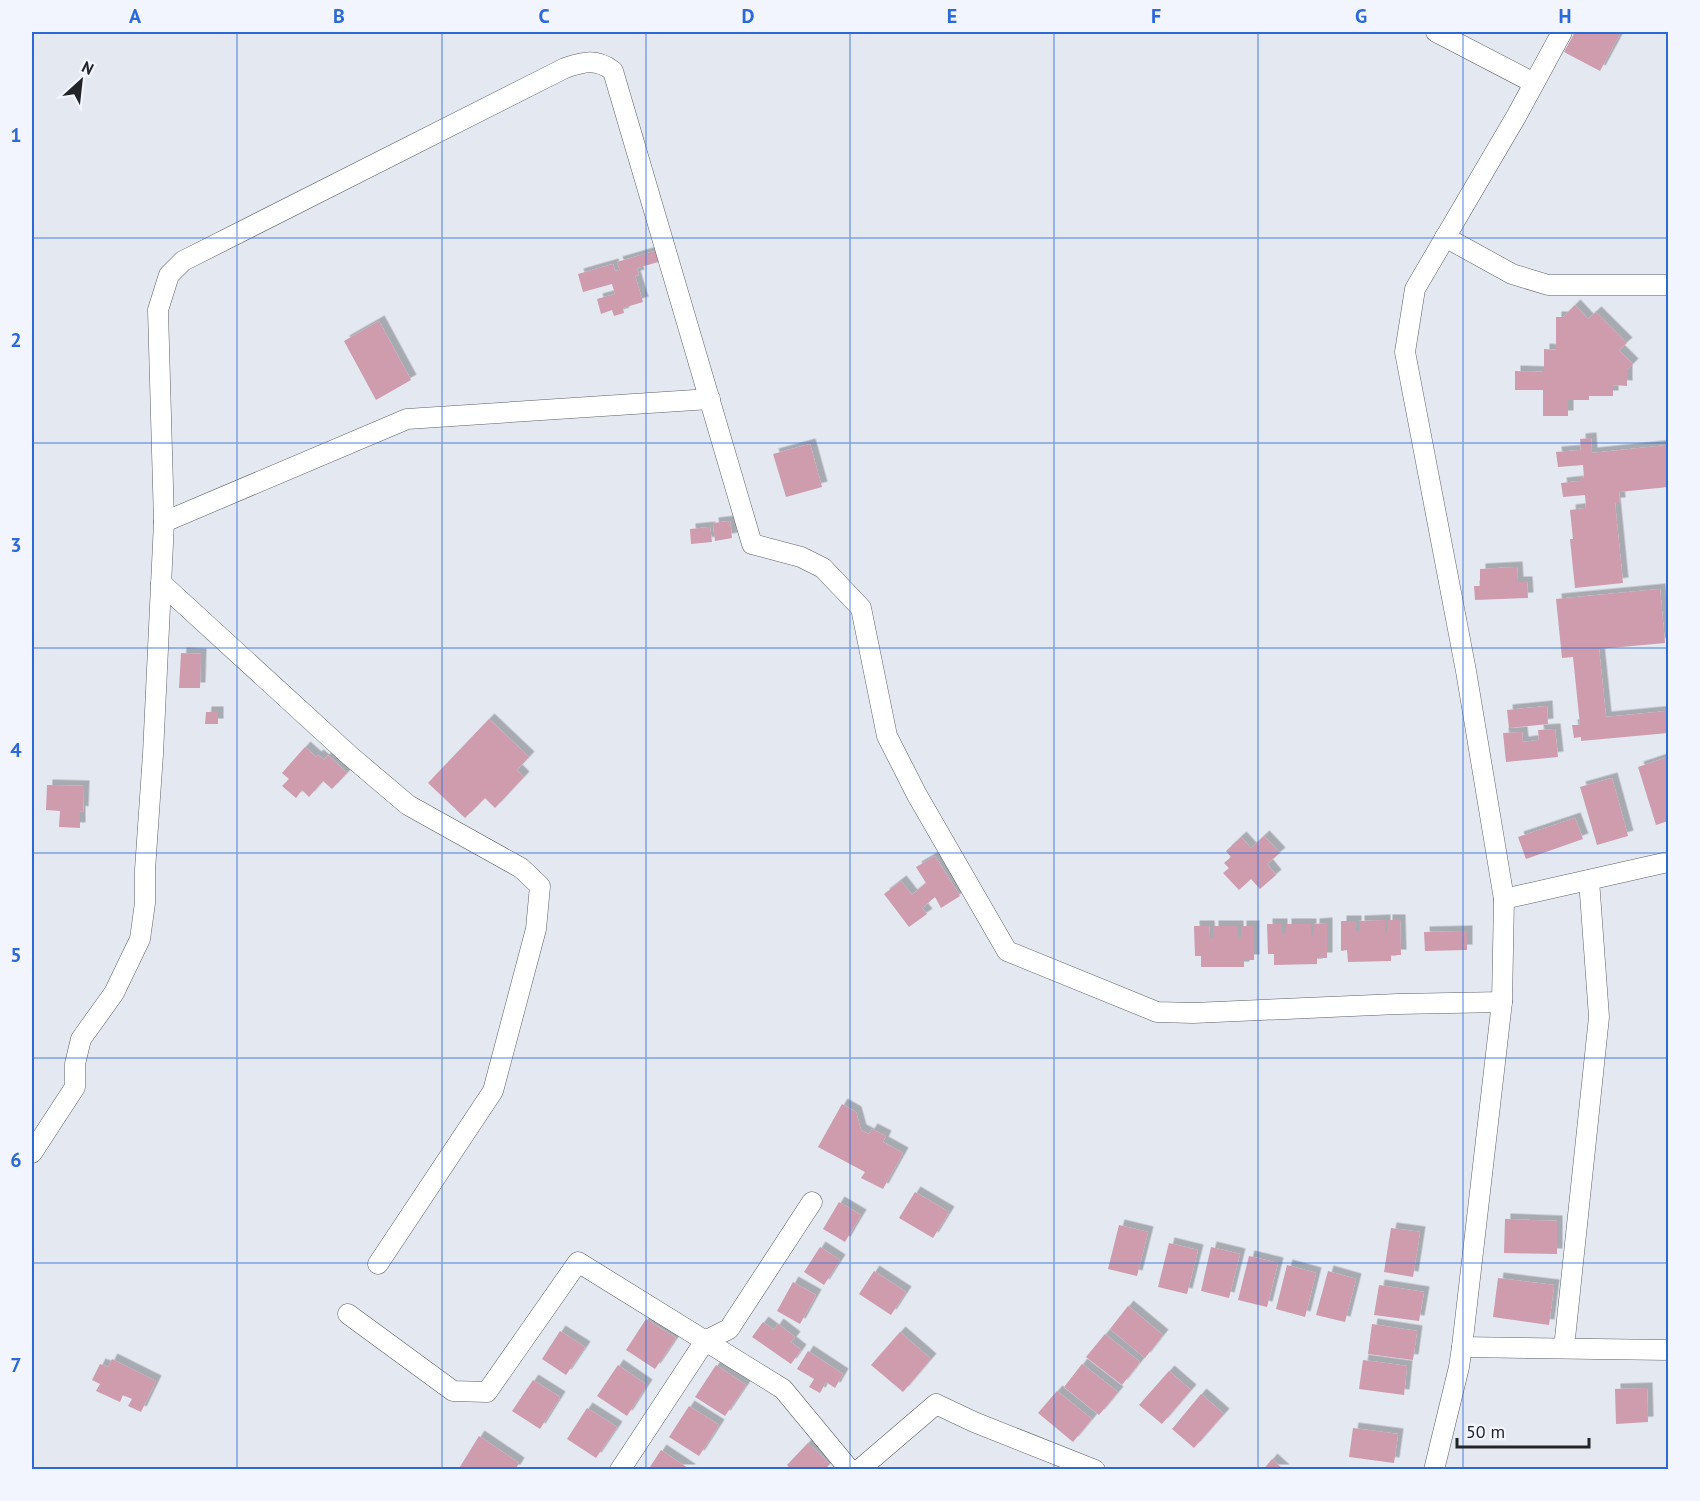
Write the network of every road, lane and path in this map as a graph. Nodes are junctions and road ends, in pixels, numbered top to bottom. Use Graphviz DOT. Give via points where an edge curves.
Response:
graph roads {
  1 [pos="1436,32"];
  2 [pos="1562,32"];
  3 [pos="1534,84"];
  4 [pos="1445,237"];
  5 [pos="1668,285"];
  6 [pos="710,399"];
  7 [pos="164,522"];
  8 [pos="161,583"];
  9 [pos="1668,862"];
  10 [pos="1589,880"];
  11 [pos="1504,899"];
  12 [pos="1502,1002"];
  13 [pos="32,1153"];
  14 [pos="812,1203"];
  15 [pos="378,1264"];
  16 [pos="348,1314"];
  17 [pos="705,1341"];
  18 [pos="1462,1347"];
  19 [pos="1564,1348"];
  20 [pos="1668,1350"];
  21 [pos="620,1470"];
  22 [pos="850,1470"];
  23 [pos="859,1470"];
  24 [pos="1095,1470"];
  25 [pos="1434,1470"];
  1 -- 3 [label="street"];
  2 -- 3 [label="street"];
  3 -- 4 [label="street"];
  4 -- 5 [label="street" via="1512,274 1548,285"];
  4 -- 11 [label="street" via="1415,289 1405,352 1466,670"];
  6 -- 7 [label="street" via="407,419"];
  6 -- 7 [label="street" via="613,71 603,63 586,61 565,68 183,261 169,275 158,310"];
  6 -- 12 [label="street" via="752,544 801,557 823,568 861,608 887,736 1008,951 1157,1012 1193,1014"];
  7 -- 8 [label="street"];
  8 -- 13 [label="street" via="140,939 114,993 81,1039 75,1087"];
  8 -- 15 [label="street" via="408,805 521,868 540,886 536,929 493,1091"];
  9 -- 10 [label="street"];
  10 -- 11 [label="street"];
  10 -- 19 [label="street" via="1599,1017"];
  11 -- 12 [label="street"];
  12 -- 18 [label="street"];
  14 -- 17 [label="street" via="729,1329"];
  16 -- 17 [label="street" via="453,1391 487,1392 578,1262"];
  17 -- 21 [label="street"];
  17 -- 22 [label="street" via="783,1389"];
  18 -- 19 [label="street"];
  18 -- 25 [label="street"];
  19 -- 20 [label="street"];
  23 -- 24 [label="street" via="936,1404"];
}
